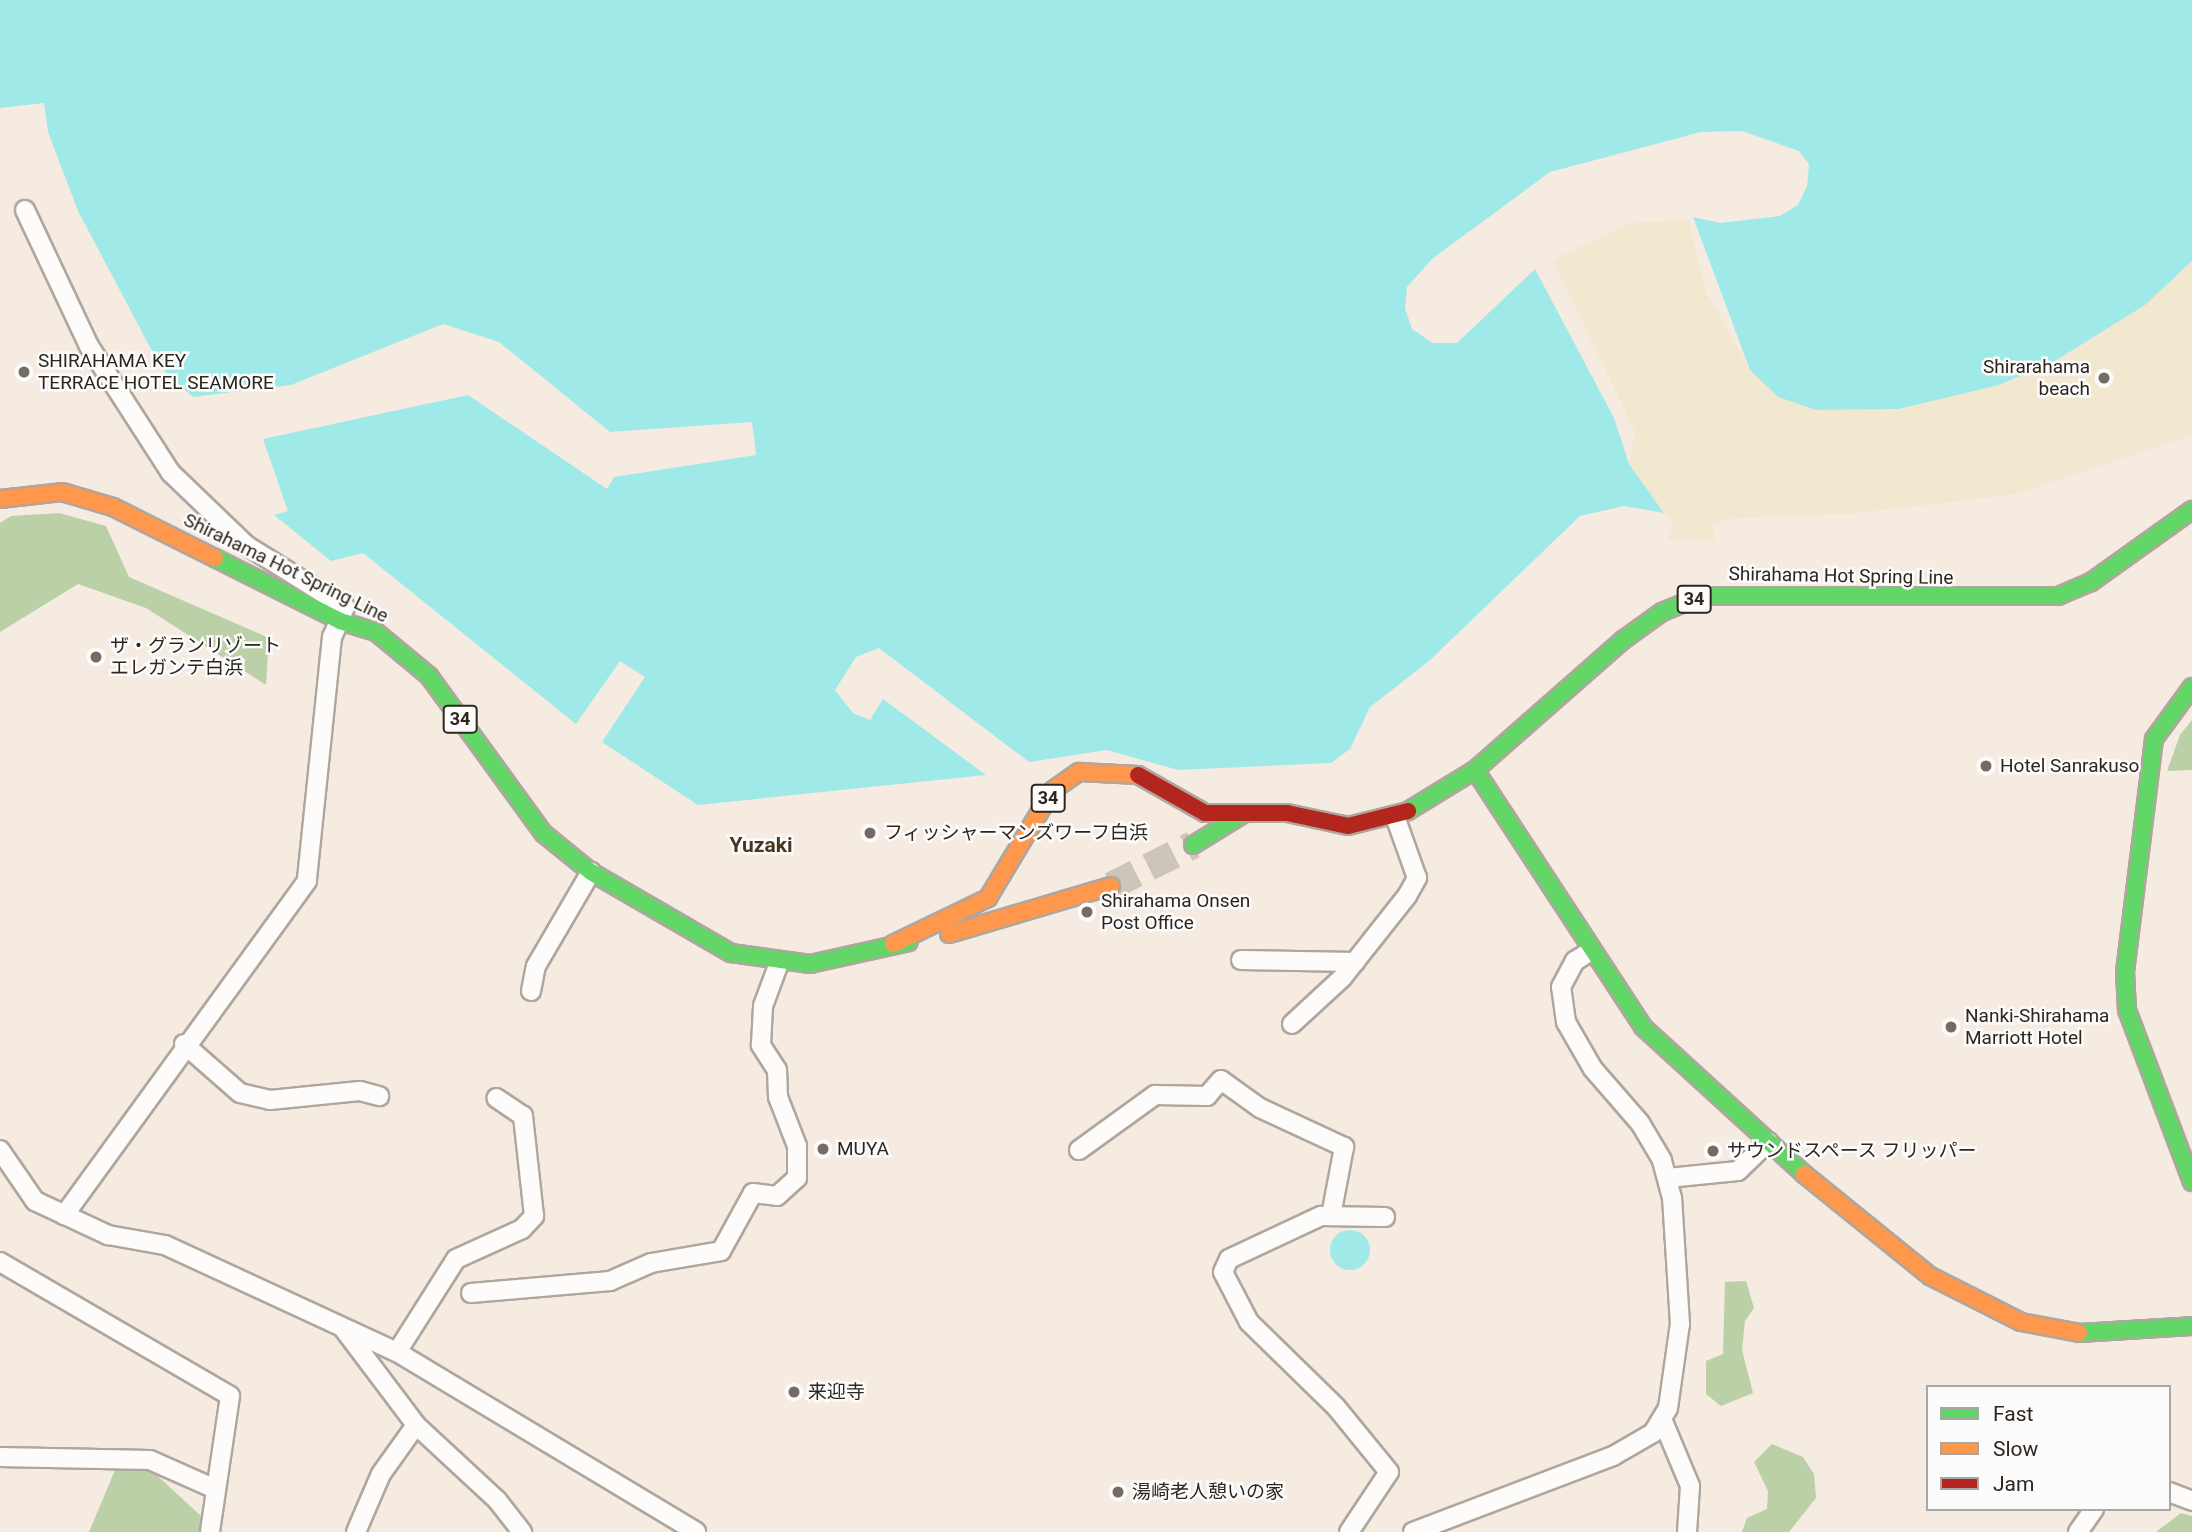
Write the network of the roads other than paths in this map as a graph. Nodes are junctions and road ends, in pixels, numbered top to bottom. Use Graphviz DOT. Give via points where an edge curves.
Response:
graph roads {
  1 [pos="25,210"];
  2 [pos="0,499"];
  3 [pos="2192,510"];
  4 [pos="341,621"];
  5 [pos="2192,687"];
  6 [pos="1475,770"];
  7 [pos="1247,811"];
  8 [pos="1396,820"];
  9 [pos="1193,845"];
  10 [pos="591,872"];
  11 [pos="1111,886"];
  12 [pos="893,944"];
  13 [pos="1591,951"];
  14 [pos="1241,960"];
  15 [pos="1355,962"];
  16 [pos="779,963"];
  17 [pos="531,991"];
  18 [pos="1292,1024"];
  19 [pos="184,1044"];
  20 [pos="379,1096"];
  21 [pos="495,1098"];
  22 [pos="1768,1142"];
  23 [pos="0,1150"];
  24 [pos="1079,1150"];
  25 [pos="4,1168"];
  26 [pos="1668,1178"];
  27 [pos="2192,1182"];
  28 [pos="64,1215"];
  29 [pos="1331,1216"];
  30 [pos="1385,1217"];
  31 [pos="0,1262"];
  32 [pos="471,1293"];
  33 [pos="341,1325"];
  34 [pos="2192,1326"];
  35 [pos="397,1352"];
  36 [pos="1662,1419"];
  37 [pos="416,1425"];
  38 [pos="0,1457"];
  39 [pos="213,1488"];
  40 [pos="2171,1493"];
  41 [pos="2192,1501"];
  42 [pos="2093,1511"];
  43 [pos="210,1532"];
  44 [pos="356,1532"];
  45 [pos="522,1532"];
  46 [pos="696,1532"];
  47 [pos="1349,1532"];
  48 [pos="1413,1532"];
  49 [pos="1688,1532"];
  50 [pos="2078,1532"];
  1 -- 4 [label="street" via="89,345 171,473 246,545 334,596 345,607"];
  2 -- 4 [label="main road, Shirahama Hot Spring Line / 34" via="62,492 113,506"];
  3 -- 6 [label="main road, Shirahama Hot Spring Line / 34" via="2091,582 2058,596 1701,596 1662,612 1623,640"];
  4 -- 10 [label="main road, Shirahama Hot Spring Line / 34" via="376,632 429,676 514,800"];
  4 -- 19 [label="street" via="332,637 307,881"];
  5 -- 27 [label="main road" via="2154,739 2125,972 2127,1010"];
  6 -- 8 [label="main road, Shirahama Hot Spring Line / 34"];
  6 -- 13 [label="main road"];
  7 -- 8 [label="main road, Shirahama Hot Spring Line / 34" via="1348,826"];
  7 -- 9 [label="main road"];
  7 -- 12 [label="main road, Shirahama Hot Spring Line / 34" via="1205,813 1113,765 1079,772 1053,790 988,898"];
  8 -- 15 [label="street" via="1417,878"];
  10 -- 16 [label="main road, Shirahama Hot Spring Line / 34" via="731,953"];
  10 -- 17 [label="street" via="536,966"];
  11 -- 12 [label="main road, Shirahama Hot Spring Line / 34" via="930,940"];
  12 -- 16 [label="main road, Shirahama Hot Spring Line / 34" via="840,960"];
  13 -- 22 [label="main road" via="1657,1044"];
  13 -- 26 [label="street" via="1575,961 1561,987 1566,1022 1593,1069 1640,1123"];
  14 -- 15 [label="street"];
  15 -- 18 [label="street"];
  16 -- 32 [label="street" via="763,1006 761,1045 777,1070 778,1097 797,1146 797,1178 777,1196 753,1193 722,1251 651,1263 610,1281"];
  19 -- 20 [label="street" via="240,1093 270,1100 360,1091"];
  19 -- 28 [label="street"];
  21 -- 35 [label="street" via="523,1116 523,1165 534,1216 522,1229 456,1259"];
  22 -- 26 [label="street" via="1738,1171"];
  22 -- 34 [label="main road" via="1848,1214 1975,1304 2071,1334"];
  23 -- 25 [label="street"];
  24 -- 29 [label="street" via="1155,1095 1207,1096 1221,1080 1260,1108 1344,1147"];
  25 -- 28 [label="street" via="35,1201"];
  26 -- 36 [label="street" via="1680,1324"];
  28 -- 33 [label="street" via="108,1236 165,1245"];
  29 -- 30 [label="street"];
  29 -- 47 [label="street" via="1229,1259 1223,1272 1248,1322 1336,1407 1389,1472"];
  31 -- 39 [label="street" via="230,1396"];
  33 -- 35 [label="street"];
  33 -- 37 [label="street"];
  35 -- 46 [label="street"];
  36 -- 48 [label="street" via="1653,1433 1613,1456"];
  36 -- 49 [label="street" via="1690,1486"];
  37 -- 44 [label="street" via="381,1474"];
  37 -- 45 [label="street" via="497,1500"];
  38 -- 39 [label="street" via="150,1460"];
  39 -- 43 [label="street"];
  40 -- 41 [label="street"];
  42 -- 50 [label="street"];
}
